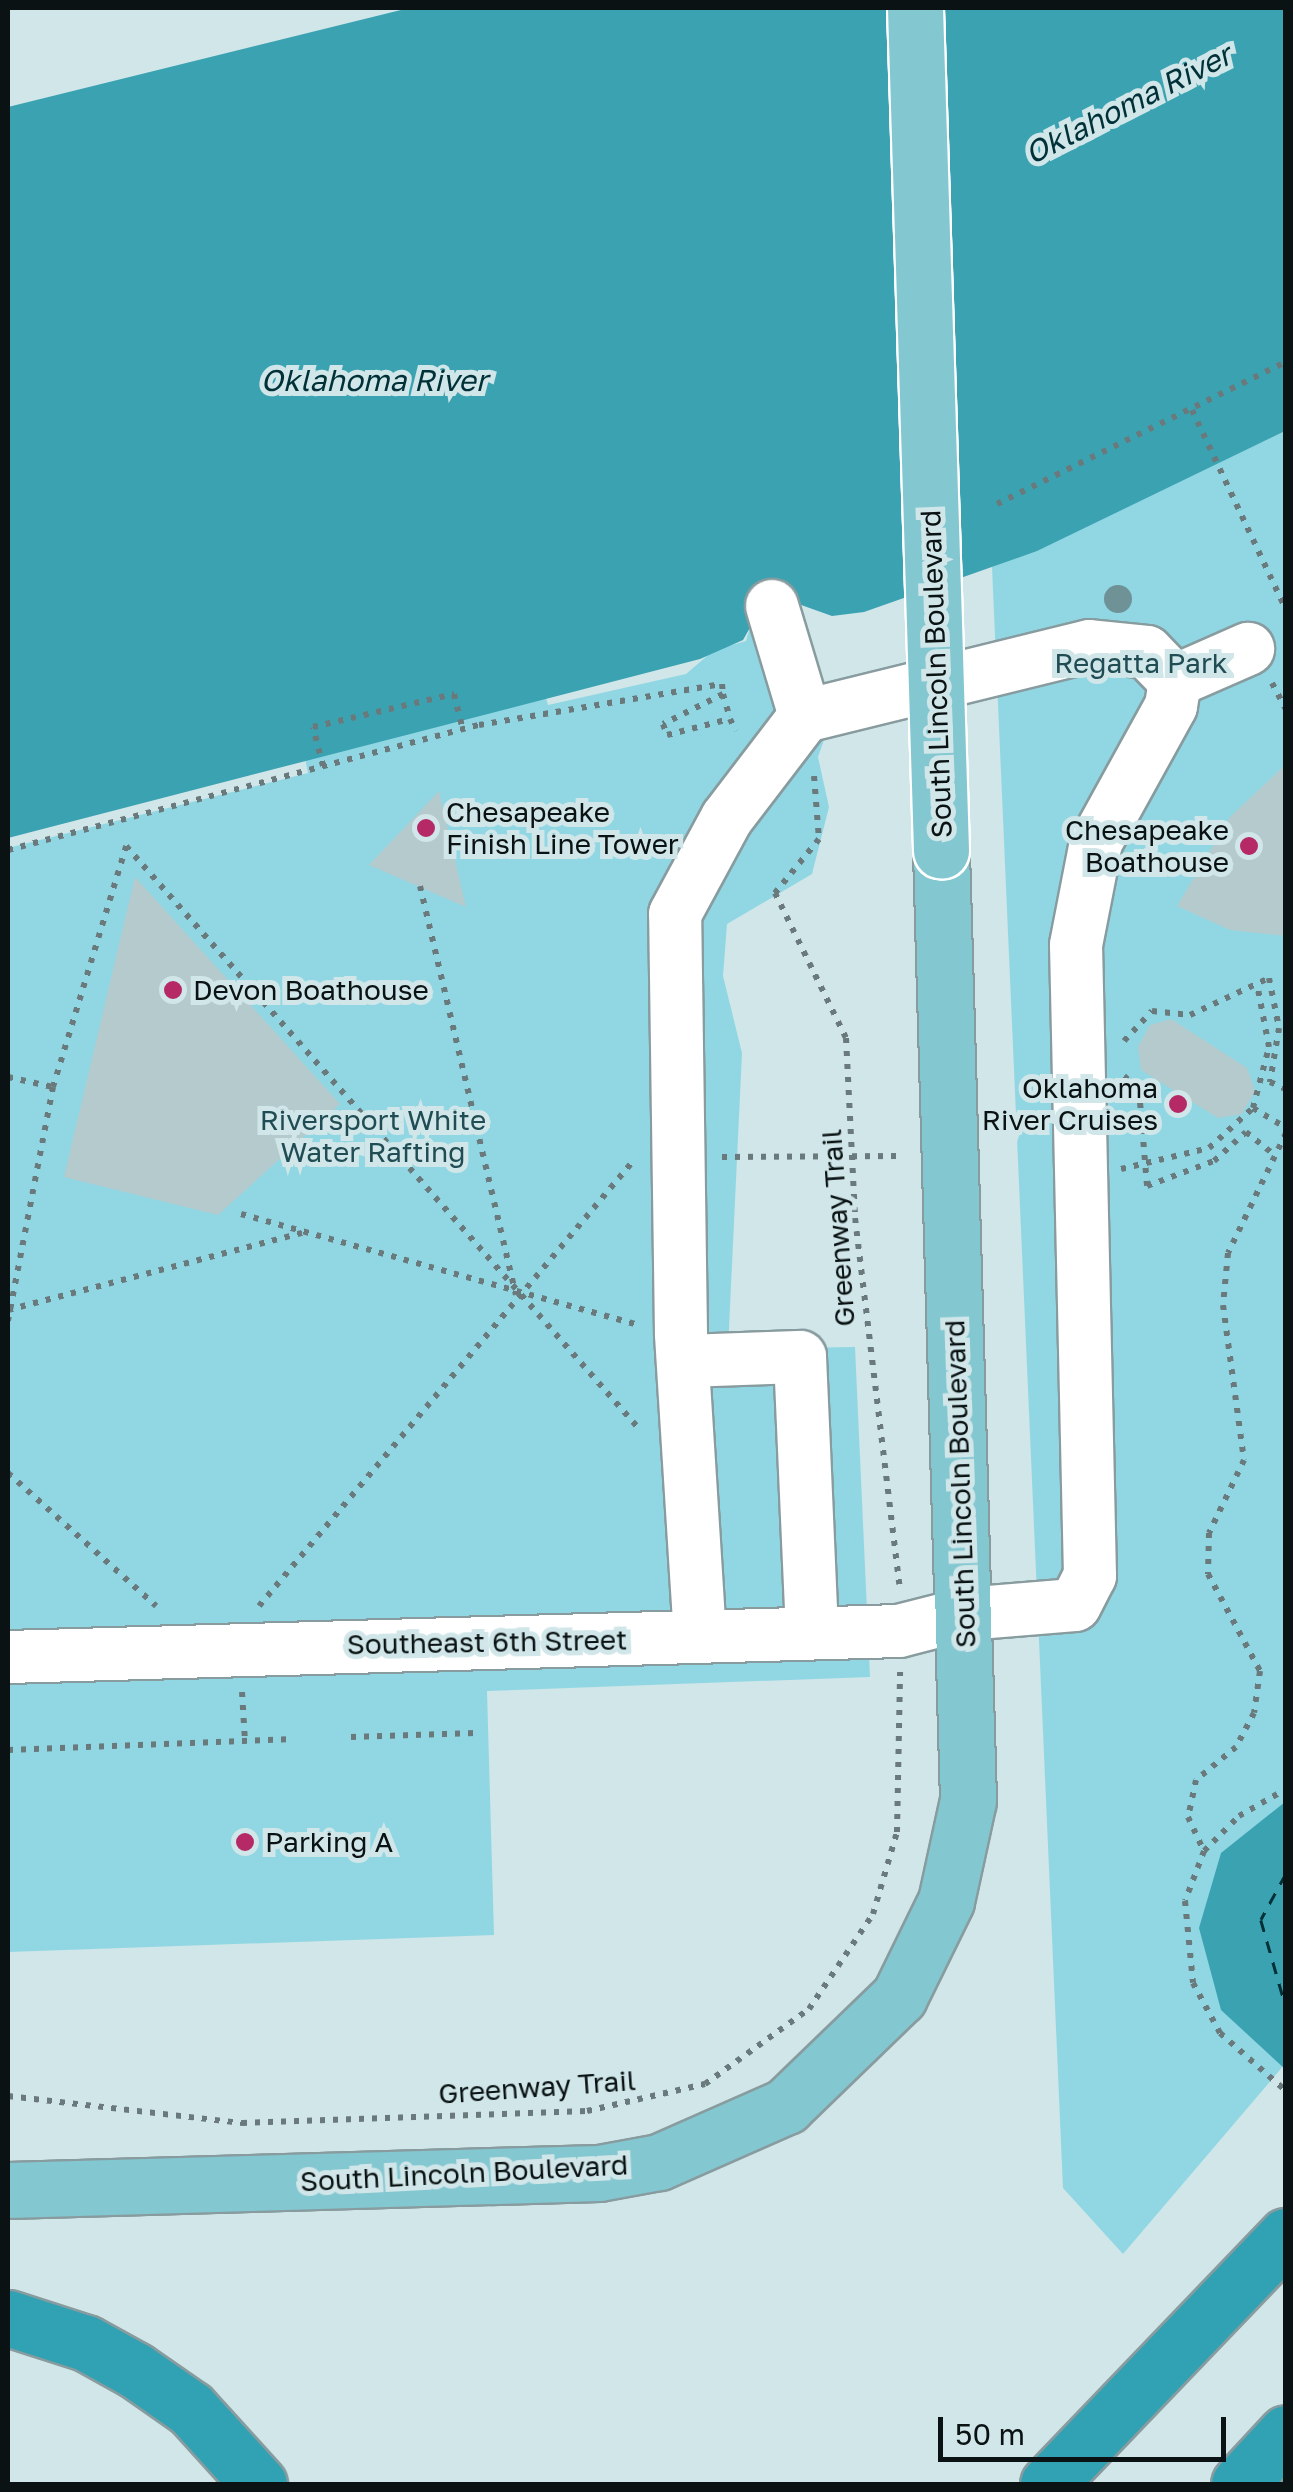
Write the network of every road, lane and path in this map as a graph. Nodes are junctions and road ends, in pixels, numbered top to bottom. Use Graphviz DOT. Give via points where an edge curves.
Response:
graph roads {
  1 [pos="915,8"];
  2 [pos="1286,362"];
  3 [pos="1192,410"];
  4 [pos="997,504"];
  5 [pos="772,606"];
  6 [pos="1286,610"];
  7 [pos="1257,660"];
  8 [pos="1175,680"];
  9 [pos="724,694"];
  10 [pos="1286,708"];
  11 [pos="730,719"];
  12 [pos="463,730"];
  13 [pos="797,744"];
  14 [pos="323,766"];
  15 [pos="8,850"];
  16 [pos="420,886"];
  17 [pos="1257,984"];
  18 [pos="1120,1049"];
  19 [pos="1111,1064"];
  20 [pos="8,1077"];
  21 [pos="53,1088"];
  22 [pos="1286,1090"];
  23 [pos="1252,1108"];
  24 [pos="1286,1131"];
  25 [pos="678,1133"];
  26 [pos="1272,1153"];
  27 [pos="852,1155"];
  28 [pos="901,1156"];
  29 [pos="1142,1168"];
  30 [pos="1080,1170"];
  31 [pos="241,1214"];
  32 [pos="308,1232"];
  33 [pos="516,1296"];
  34 [pos="8,1310"];
  35 [pos="8,1321"];
  36 [pos="682,1347"];
  37 [pos="8,1473"];
  38 [pos="692,1487"];
  39 [pos="898,1574"];
  40 [pos="965,1614"];
  41 [pos="248,1618"];
  42 [pos="812,1634"];
  43 [pos="700,1637"];
  44 [pos="201,1650"];
  45 [pos="8,1657"];
  46 [pos="900,1678"];
  47 [pos="476,1733"];
  48 [pos="351,1737"];
  49 [pos="294,1739"];
  50 [pos="245,1741"];
  51 [pos="8,1750"];
  52 [pos="1286,1790"];
  53 [pos="1204,1851"];
  54 [pos="1286,2091"];
  55 [pos="8,2096"];
  56 [pos="8,2190"];
  57 [pos="1286,2236"];
  58 [pos="8,2318"];
  59 [pos="1286,2433"];
  60 [pos="259,2484"];
  61 [pos="1048,2484"];
  62 [pos="1239,2484"];
  1 -- 40 [label="main road, South Lincoln Boulevard, bridge"];
  2 -- 3 [label="path"];
  3 -- 4 [label="path"];
  3 -- 6 [label="path"];
  5 -- 13 [label="street"];
  7 -- 8 [label="street"];
  7 -- 10 [label="path"];
  8 -- 13 [label="street" via="1147,652 1090,646"];
  8 -- 30 [label="street, Southeast 6th Street" via="1087,878 1076,946"];
  9 -- 11 [label="path"];
  9 -- 11 [label="path" via="662,724 666,734"];
  9 -- 12 [label="path" via="722,684"];
  11 -- 13 [label="path"];
  12 -- 14 [label="path"];
  12 -- 14 [label="path" via="454,694 314,726"];
  13 -- 25 [label="street" via="675,914"];
  13 -- 27 [label="path, Greenway Trail" via="818,839 775,893 846,1038"];
  14 -- 15 [label="path"];
  16 -- 33 [label="path"];
  17 -- 18 [label="path" via="1190,1015 1152,1011"];
  17 -- 22 [label="path" via="1269,978 1276,1002 1270,1082"];
  17 -- 23 [label="path" via="1269,1047"];
  19 -- 29 [label="path" via="1138,1090"];
  20 -- 21 [label="path"];
  21 -- 33 [label="path" via="126,846"];
  21 -- 34 [label="path"];
  23 -- 24 [label="path"];
  23 -- 29 [label="path" via="1209,1148"];
  24 -- 26 [label="path"];
  25 -- 27 [label="path"];
  25 -- 33 [label="path"];
  25 -- 36 [label="street"];
  26 -- 29 [label="path" via="1246,1132 1178,1176 1147,1186"];
  26 -- 53 [label="path" via="1223,1281 1244,1460 1209,1533 1208,1574 1260,1670 1254,1713 1236,1747 1196,1780 1188,1818"];
  27 -- 28 [label="path"];
  27 -- 39 [label="path, Greenway Trail"];
  29 -- 30 [label="path"];
  30 -- 40 [label="street, Southeast 6th Street" via="1089,1587 1064,1611"];
  31 -- 32 [label="path"];
  32 -- 33 [label="path"];
  32 -- 34 [label="path"];
  33 -- 36 [label="path"];
  33 -- 38 [label="path"];
  33 -- 41 [label="path"];
  34 -- 35 [label="path"];
  36 -- 38 [label="street"];
  36 -- 42 [label="street" via="800,1356"];
  37 -- 44 [label="path"];
  38 -- 43 [label="street"];
  40 -- 42 [label="street, Southeast 6th Street" via="899,1631"];
  40 -- 56 [label="main road, South Lincoln Boulevard" via="968,1800 946,1901 898,1998 786,2106 709,2147 599,2172"];
  42 -- 43 [label="street, Southeast 6th Street"];
  43 -- 44 [label="street, Southeast 6th Street"];
  44 -- 45 [label="street, Southeast 6th Street"];
  44 -- 50 [label="path" via="242,1690"];
  46 -- 55 [label="path, Greenway Trail" via="898,1832 873,1914 810,2009 706,2084 587,2111 242,2123"];
  47 -- 48 [label="path"];
  49 -- 50 [label="path"];
  50 -- 51 [label="path"];
  52 -- 53 [label="path" via="1239,1816"];
  53 -- 54 [label="path" via="1184,1901 1193,1983 1220,2033"];
  57 -- 61 [label="highway"];
  58 -- 60 [label="highway" via="86,2342 135,2370 191,2410"];
  59 -- 62 [label="highway"];
}
